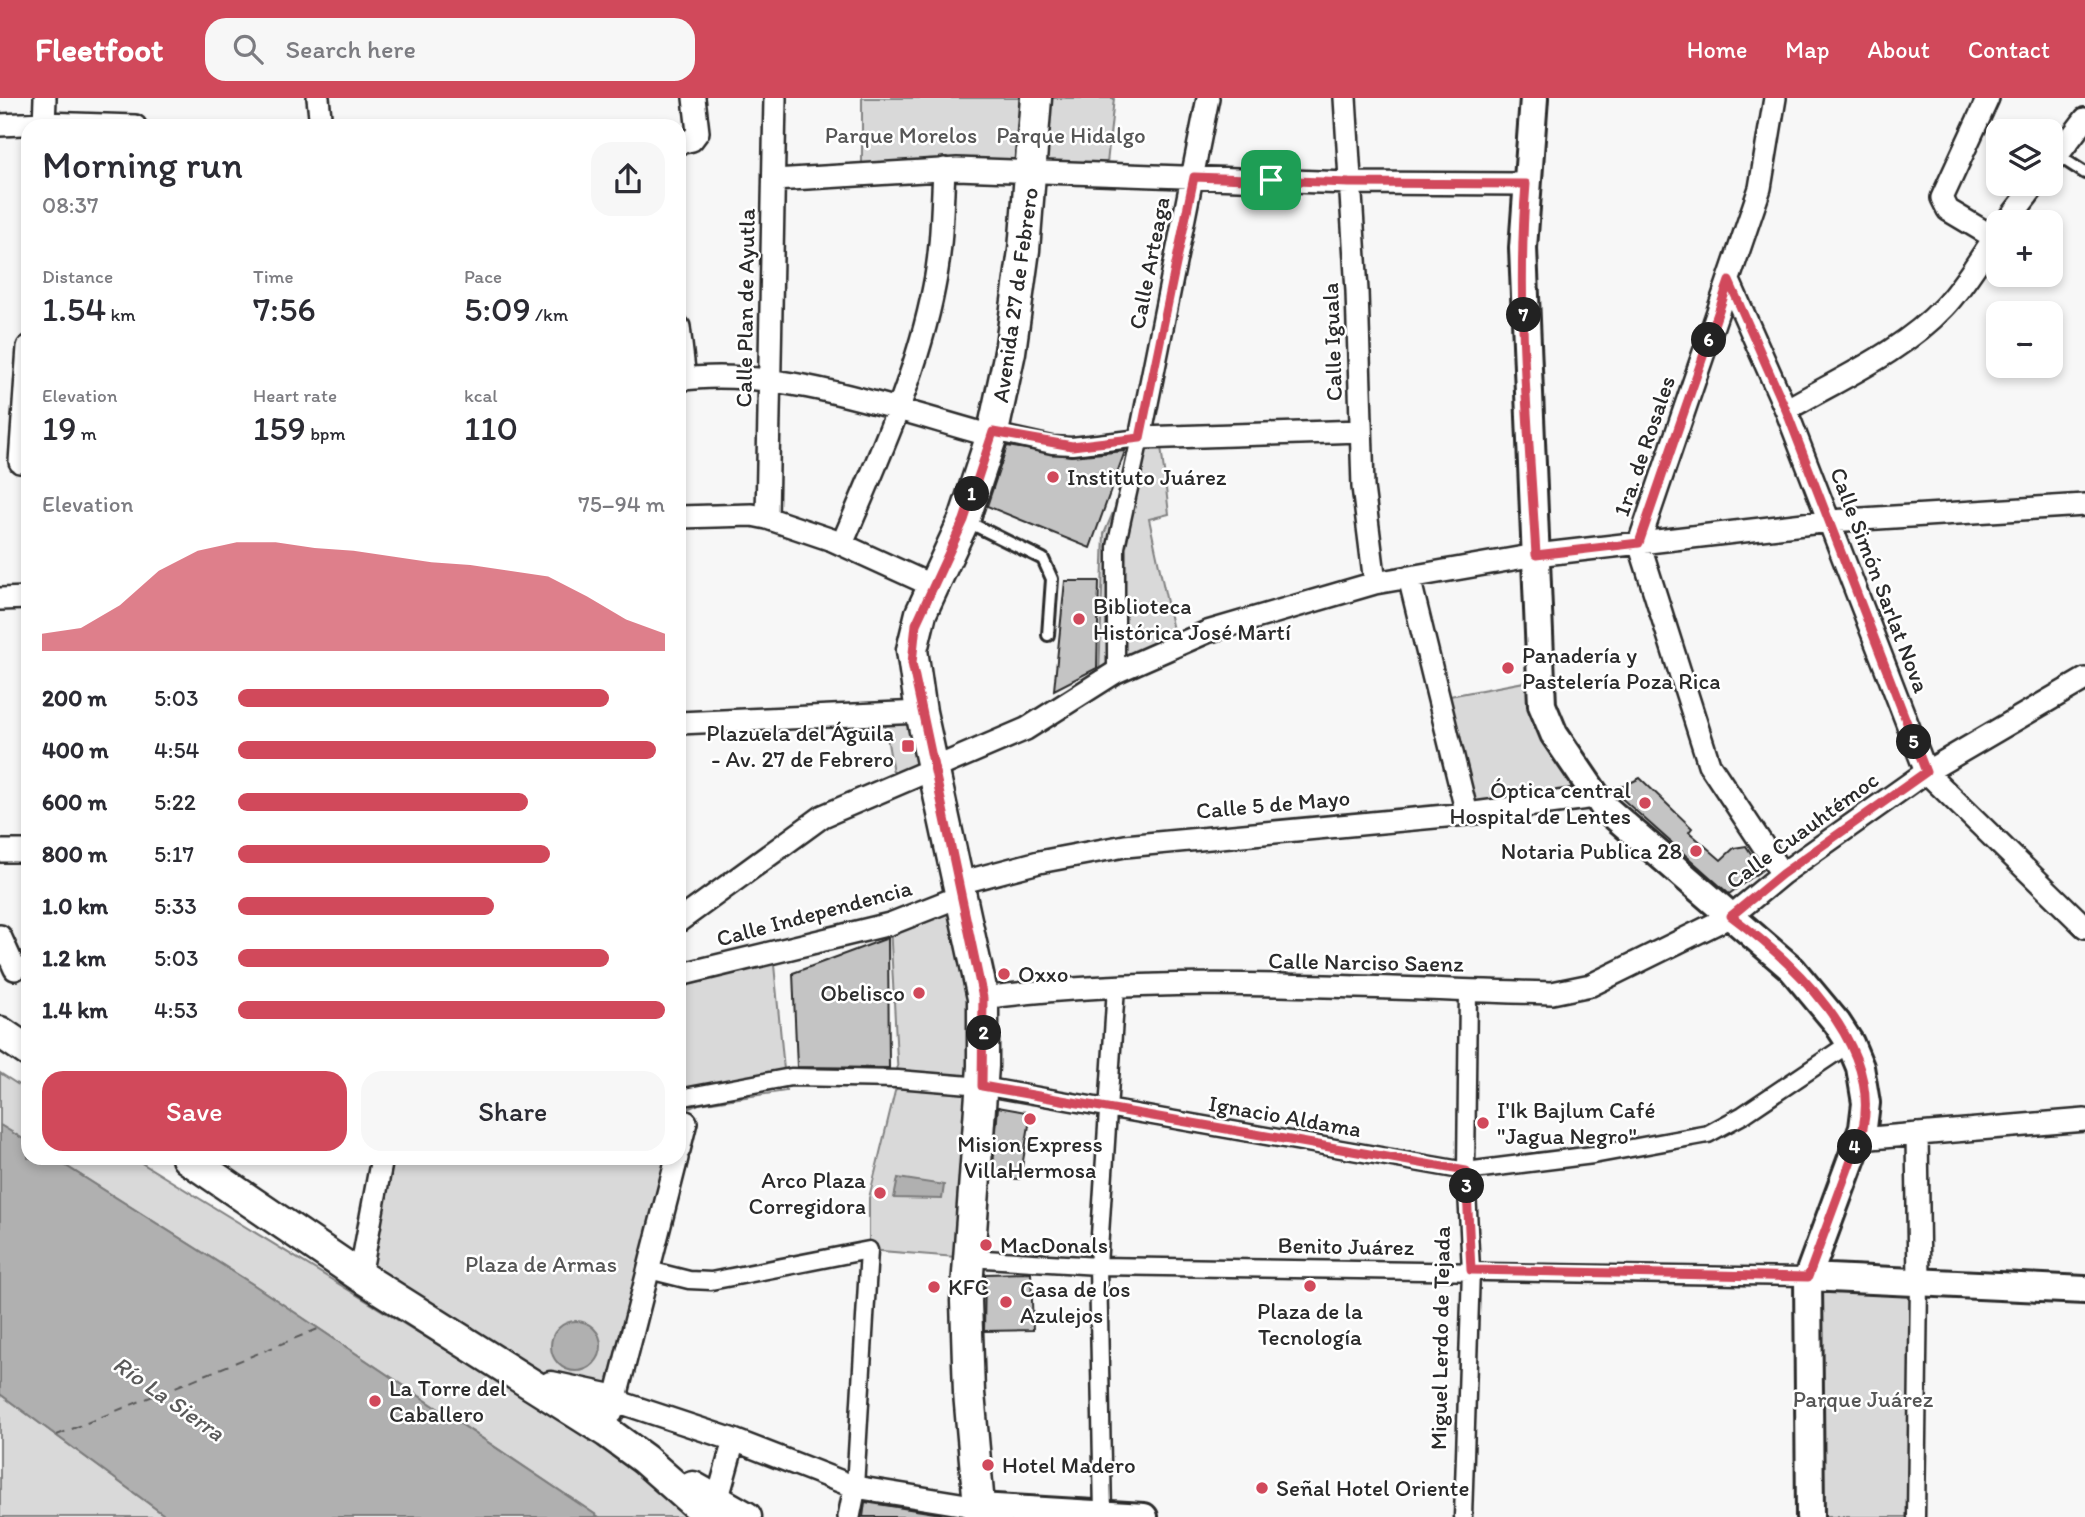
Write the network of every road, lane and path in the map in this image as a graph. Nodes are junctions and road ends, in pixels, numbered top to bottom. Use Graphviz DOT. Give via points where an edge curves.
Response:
graph roads {
  1 [pos="45,98"];
  2 [pos="318,98"];
  3 [pos="694,98"];
  4 [pos="775,98"];
  5 [pos="1036,98"];
  6 [pos="1208,98"];
  7 [pos="1345,98"];
  8 [pos="1534,98"];
  9 [pos="1775,98"];
  10 [pos="1988,98"];
  11 [pos="44,119"];
  12 [pos="320,119"];
  13 [pos="2085,119"];
  14 [pos="0,125"];
  15 [pos="21,125"];
  16 [pos="686,141"];
  17 [pos="2063,148"];
  18 [pos="2063,164"];
  19 [pos="944,169"];
  20 [pos="1033,171"];
  21 [pos="2085,173"];
  22 [pos="1194,177"];
  23 [pos="774,180"];
  24 [pos="1349,183"];
  25 [pos="1526,184"];
  26 [pos="2027,196"];
  27 [pos="2016,210"];
  28 [pos="1986,225"];
  29 [pos="1986,251"];
  30 [pos="1729,281"];
  31 [pos="686,379"];
  32 [pos="771,382"];
  33 [pos="898,410"];
  34 [pos="1786,410"];
  35 [pos="21,414"];
  36 [pos="1361,431"];
  37 [pos="993,434"];
  38 [pos="1140,438"];
  39 [pos="16,462"];
  40 [pos="2085,505"];
  41 [pos="686,517"];
  42 [pos="767,518"];
  43 [pos="964,520"];
  44 [pos="1830,521"];
  45 [pos="1639,543"];
  46 [pos="842,544"];
  47 [pos="1536,555"];
  48 [pos="1409,577"];
  49 [pos="1375,583"];
  50 [pos="933,586"];
  51 [pos="21,598"];
  52 [pos="0,599"];
  53 [pos="1048,635"];
  54 [pos="1116,672"];
  55 [pos="2085,679"];
  56 [pos="920,712"];
  57 [pos="686,723"];
  58 [pos="1574,743"];
  59 [pos="933,769"];
  60 [pos="1926,772"];
  61 [pos="1589,788"];
  62 [pos="1468,814"];
  63 [pos="0,850"];
  64 [pos="21,851"];
  65 [pos="1782,874"];
  66 [pos="960,889"];
  67 [pos="686,916"];
  68 [pos="1731,916"];
  69 [pos="2085,927"];
  70 [pos="0,936"];
  71 [pos="14,969"];
  72 [pos="686,973"];
  73 [pos="1116,986"];
  74 [pos="1468,991"];
  75 [pos="983,998"];
  76 [pos="0,1032"];
  77 [pos="1850,1043"];
  78 [pos="21,1046"];
  79 [pos="982,1086"];
  80 [pos="686,1097"];
  81 [pos="1108,1108"];
  82 [pos="2085,1120"];
  83 [pos="1917,1135"];
  84 [pos="1858,1139"];
  85 [pos="197,1165"];
  86 [pos="381,1165"];
  87 [pos="675,1165"];
  88 [pos="1466,1171"];
  89 [pos="968,1258"];
  90 [pos="1098,1266"];
  91 [pos="649,1269"];
  92 [pos="1471,1270"];
  93 [pos="360,1276"];
  94 [pos="1808,1277"];
  95 [pos="1919,1281"];
  96 [pos="2085,1290"];
  97 [pos="532,1383"];
  98 [pos="616,1401"];
  99 [pos="607,1432"];
  100 [pos="734,1440"];
  101 [pos="855,1487"];
  102 [pos="713,1512"];
  103 [pos="980,1512"];
  104 [pos="1103,1514"];
  105 [pos="746,1517"];
  106 [pos="849,1517"];
  107 [pos="1144,1517"];
  108 [pos="1463,1517"];
  109 [pos="1803,1517"];
  110 [pos="1812,1517"];
  111 [pos="1916,1517"];
  1 -- 11 [label="street"];
  2 -- 12 [label="street"];
  3 -- 16 [label="street" via="698,132"];
  4 -- 23 [label="street, Calle Plan de Ayutla"];
  5 -- 20 [label="main road, Avenida 27 de Febrero"];
  6 -- 22 [label="street, Calle Arteaga"];
  7 -- 24 [label="street, Calle Iguala"];
  8 -- 25 [label="street"];
  9 -- 30 [label="street, 1ra. de Rosales" via="1764,170"];
  10 -- 28 [label="street" via="1942,198 1948,210"];
  13 -- 17 [label="street"];
  14 -- 15 [label="street"];
  18 -- 21 [label="lane"];
  19 -- 20 [label="street"];
  19 -- 23 [label="street"];
  19 -- 33 [label="street" via="935,284"];
  20 -- 22 [label="street"];
  20 -- 37 [label="main road, Avenida 27 de Febrero" via="1010,352"];
  22 -- 24 [label="street"];
  22 -- 38 [label="street, Calle Arteaga"];
  23 -- 32 [label="street, Calle Plan de Ayutla"];
  24 -- 25 [label="street"];
  24 -- 36 [label="street, Calle Iguala"];
  25 -- 47 [label="street" via="1524,330"];
  26 -- 27 [label="street"];
  29 -- 34 [label="street" via="1930,321"];
  30 -- 34 [label="street, Calle Simón Sarlat Nova"];
  30 -- 45 [label="street, 1ra. de Rosales"];
  31 -- 32 [label="street"];
  32 -- 33 [label="street"];
  32 -- 42 [label="street, Calle Plan de Ayutla"];
  33 -- 37 [label="street"];
  33 -- 46 [label="street"];
  34 -- 44 [label="street, Calle Simón Sarlat Nova"];
  35 -- 39 [label="street"];
  36 -- 38 [label="street"];
  36 -- 49 [label="street, Calle Iguala"];
  37 -- 38 [label="street" via="1072,446"];
  37 -- 43 [label="main road, Avenida 27 de Febrero"];
  38 -- 54 [label="street" via="1116,547"];
  40 -- 44 [label="street"];
  41 -- 42 [label="street"];
  42 -- 46 [label="street"];
  43 -- 50 [label="main road, Avenida 27 de Febrero"];
  43 -- 53 [label="lane" via="1043,559 1052,579"];
  44 -- 45 [label="street"];
  44 -- 60 [label="street, Calle Simón Sarlat Nova"];
  45 -- 47 [label="street"];
  45 -- 65 [label="street, 1ra. de Rosales" via="1709,764"];
  46 -- 50 [label="street"];
  47 -- 48 [label="street"];
  47 -- 61 [label="street" via="1542,705 1547,722"];
  48 -- 49 [label="street"];
  48 -- 62 [label="street"];
  49 -- 54 [label="street" via="1207,632"];
  50 -- 56 [label="main road, Avenida 27 de Febrero" via="916,624 912,650"];
  51 -- 52 [label="street"];
  54 -- 59 [label="street" via="1026,729"];
  55 -- 60 [label="street, Calle Cuauhtémoc"];
  56 -- 57 [label="street"];
  56 -- 59 [label="main road, Avenida 27 de Febrero"];
  58 -- 61 [label="lane"];
  59 -- 66 [label="main road, Avenida 27 de Febrero"];
  59 -- 67 [label="street" via="822,816"];
  60 -- 65 [label="street, Calle Cuauhtémoc"];
  60 -- 69 [label="street, Calle Simón Sarlat Nova"];
  61 -- 62 [label="street, Calle 5 de Mayo"];
  61 -- 68 [label="street" via="1613,817"];
  62 -- 66 [label="street, Calle 5 de Mayo" via="1125,846 1050,860"];
  63 -- 64 [label="street"];
  65 -- 68 [label="street, Calle Cuauhtémoc"];
  66 -- 72 [label="street, Calle Independencia" via="890,924"];
  66 -- 75 [label="main road, Avenida 27 de Febrero"];
  68 -- 74 [label="street, Calle Narciso Saenz" via="1580,989"];
  68 -- 77 [label="street" via="1792,969"];
  70 -- 71 [label="street"];
  73 -- 74 [label="street, Calle Narciso Saenz"];
  73 -- 75 [label="street, Calle Narciso Saenz"];
  73 -- 81 [label="street"];
  74 -- 88 [label="street, Miguel Lerdo de Tejada"];
  75 -- 79 [label="main road, Avenida 27 de Febrero"];
  76 -- 78 [label="main road"];
  77 -- 84 [label="street" via="1865,1090 1865,1116"];
  77 -- 88 [label="street, Ignacio Aldama" via="1708,1134"];
  79 -- 80 [label="street, Ignacio Aldama" via="791,1077"];
  79 -- 81 [label="street, Ignacio Aldama"];
  79 -- 89 [label="main road, Avenida 27 de Febrero"];
  81 -- 88 [label="street, Ignacio Aldama"];
  81 -- 90 [label="street"];
  82 -- 83 [label="street"];
  83 -- 84 [label="street"];
  83 -- 95 [label="street"];
  84 -- 94 [label="street"];
  85 -- 93 [label="main road"];
  86 -- 93 [label="street"];
  87 -- 91 [label="street"];
  88 -- 92 [label="street, Miguel Lerdo de Tejada"];
  89 -- 90 [label="street, Benito Juárez"];
  89 -- 103 [label="main road, Avenida 27 de Febrero" via="969,1393"];
  90 -- 92 [label="street, Benito Juárez"];
  90 -- 104 [label="street"];
  91 -- 98 [label="street"];
  91 -- 101 [label="street" via="711,1281 869,1250"];
  92 -- 94 [label="street, Benito Juárez"];
  92 -- 108 [label="street, Miguel Lerdo de Tejada"];
  93 -- 97 [label="main road"];
  94 -- 95 [label="street"];
  94 -- 110 [label="street"];
  95 -- 96 [label="street"];
  95 -- 111 [label="street"];
  97 -- 98 [label="main road"];
  97 -- 99 [label="main road"];
  98 -- 99 [label="street"];
  98 -- 100 [label="street"];
  99 -- 102 [label="main road"];
  100 -- 101 [label="street"];
  100 -- 102 [label="street"];
  101 -- 103 [label="street"];
  101 -- 106 [label="street"];
  102 -- 105 [label="main road"];
  103 -- 104 [label="street"];
  104 -- 107 [label="street"];
  109 -- 110 [label="street"];
}
